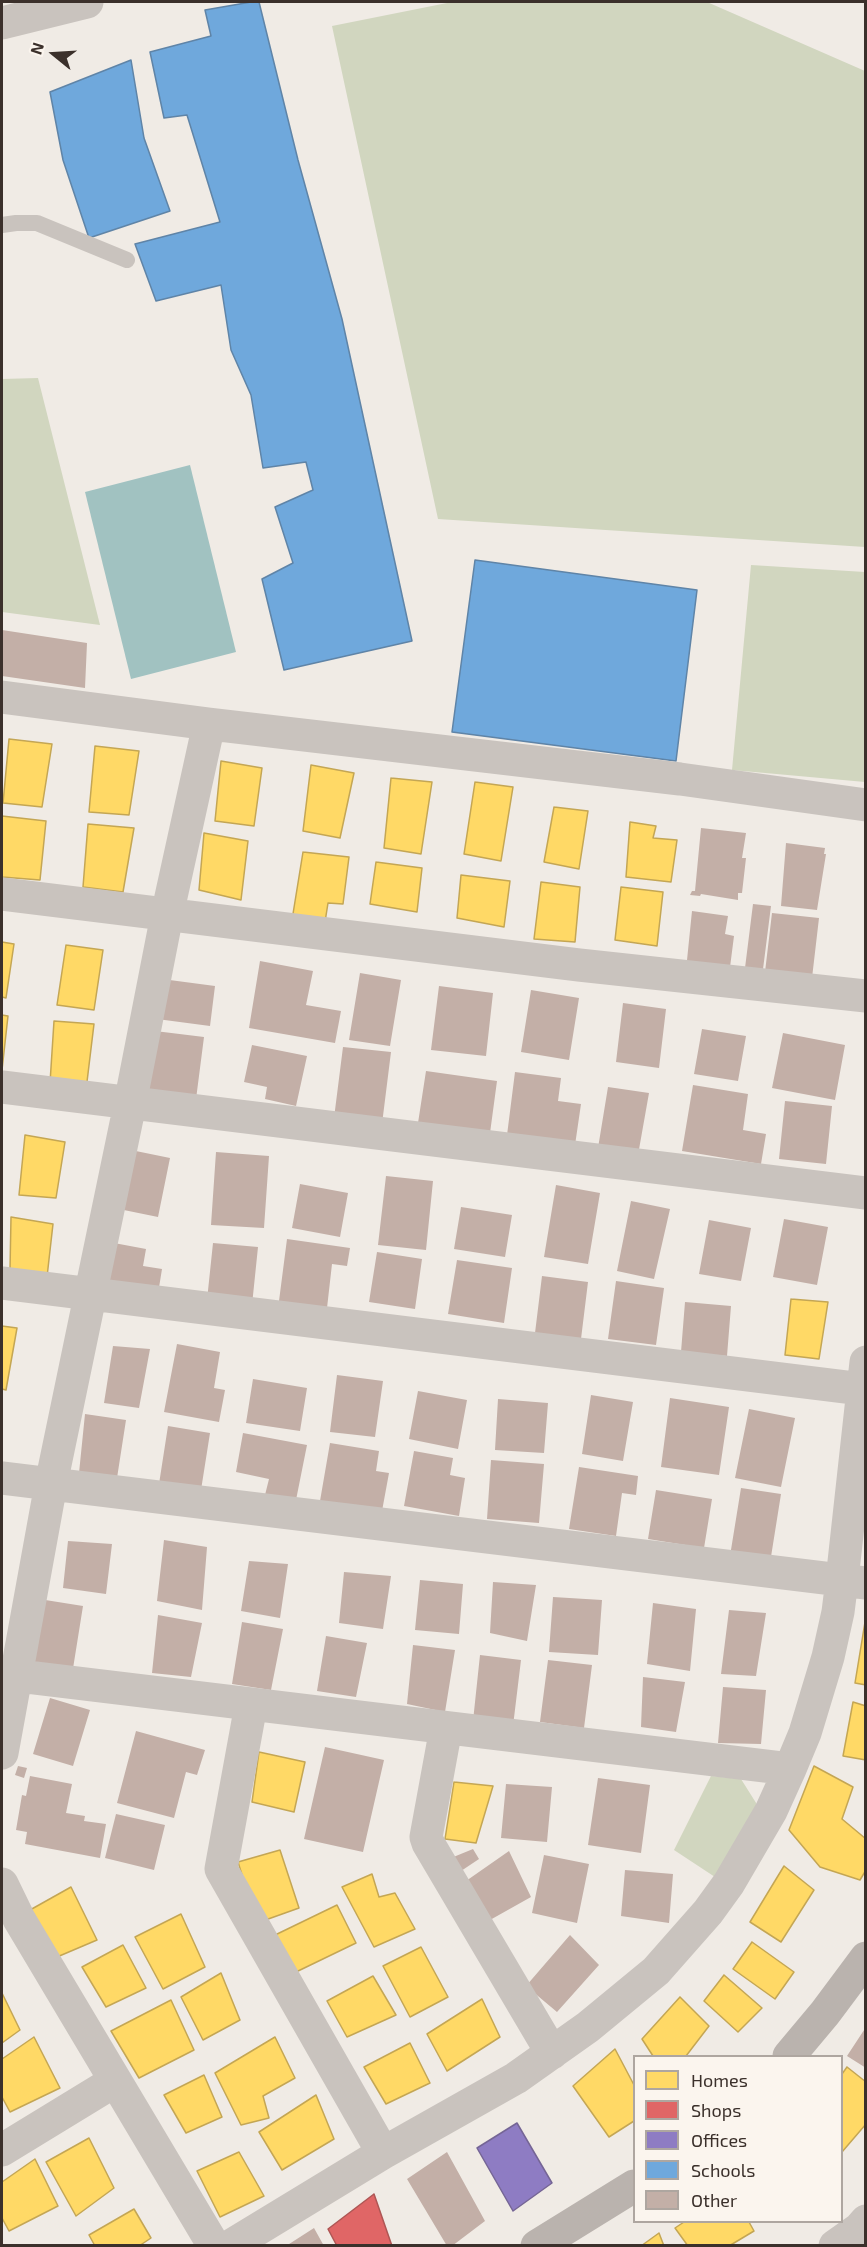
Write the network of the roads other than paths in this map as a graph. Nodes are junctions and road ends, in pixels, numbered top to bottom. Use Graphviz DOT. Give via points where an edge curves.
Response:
graph roads {
  1 [pos="87,2"];
  2 [pos="2,22"];
  3 [pos="2,225"];
  4 [pos="127,260"];
  5 [pos="2,697"];
  6 [pos="208,724"];
  7 [pos="866,805"];
  8 [pos="2,894"];
  9 [pos="167,915"];
  10 [pos="866,996"];
  11 [pos="2,1088"];
  12 [pos="130,1104"];
  13 [pos="866,1193"];
  14 [pos="2,1283"];
  15 [pos="91,1294"];
  16 [pos="864,1376"];
  17 [pos="2,1478"];
  18 [pos="51,1484"];
  19 [pos="854,1581"];
  20 [pos="8,1675"];
  21 [pos="251,1706"];
  22 [pos="446,1728"];
  23 [pos="2,1753"];
  24 [pos="790,1769"];
  25 [pos="2,1884"];
  26 [pos="10,1924"];
  27 [pos="866,1958"];
  28 [pos="552,2053"];
  29 [pos="790,2055"];
  30 [pos="115,2081"];
  31 [pos="2,2150"];
  32 [pos="382,2153"];
  33 [pos="633,2187"];
  34 [pos="214,2246"];
  35 [pos="230,2246"];
  36 [pos="537,2246"];
  1 -- 2 [label="street"];
  3 -- 4 [label="lane" via="37,223"];
  5 -- 6 [label="street"];
  6 -- 7 [label="street" via="680,779"];
  6 -- 9 [label="street"];
  8 -- 9 [label="street"];
  9 -- 10 [label="street"];
  9 -- 12 [label="street"];
  11 -- 12 [label="street"];
  12 -- 13 [label="street"];
  12 -- 15 [label="street"];
  14 -- 15 [label="street"];
  15 -- 16 [label="street"];
  15 -- 18 [label="street"];
  16 -- 19 [label="street"];
  17 -- 18 [label="street"];
  18 -- 19 [label="street"];
  18 -- 20 [label="street"];
  19 -- 24 [label="street" via="838,1612 805,1733"];
  20 -- 21 [label="street"];
  20 -- 23 [label="street"];
  21 -- 22 [label="street"];
  21 -- 32 [label="street" via="221,1869"];
  22 -- 24 [label="street"];
  22 -- 28 [label="street" via="426,1837"];
  24 -- 28 [label="street" via="752,1846 708,1912 656,1971"];
  25 -- 26 [label="street"];
  26 -- 30 [label="street"];
  27 -- 29 [label="street"];
  28 -- 32 [label="street" via="516,2078"];
  30 -- 31 [label="street"];
  30 -- 34 [label="street"];
  32 -- 35 [label="street"];
  33 -- 36 [label="street"];
}
